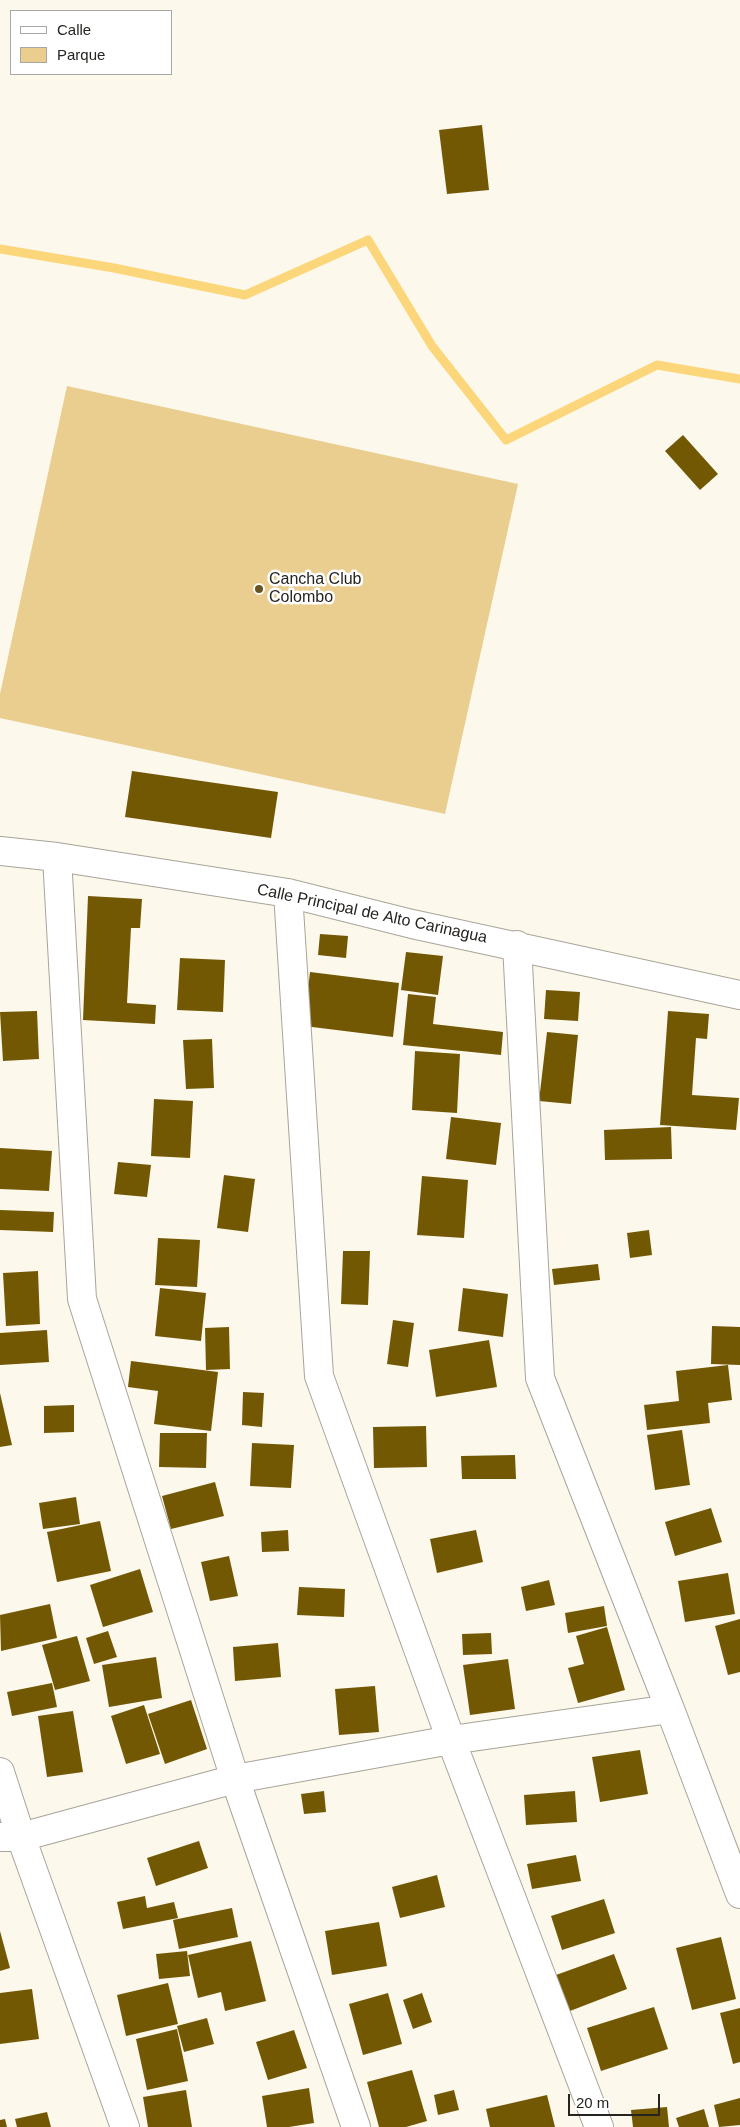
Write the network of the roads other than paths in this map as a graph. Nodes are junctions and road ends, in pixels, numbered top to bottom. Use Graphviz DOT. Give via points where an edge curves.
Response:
graph roads {
  1 [pos="0,851"];
  2 [pos="57,857"];
  3 [pos="288,893"];
  4 [pos="517,946"];
  5 [pos="740,995"];
  6 [pos="670,1709"];
  7 [pos="451,1740"];
  8 [pos="0,1772"];
  9 [pos="235,1780"];
  10 [pos="11,1837"];
  11 [pos="740,1894"];
  12 [pos="124,2127"];
  13 [pos="356,2127"];
  14 [pos="599,2127"];
  1 -- 2 [label="street, Calle Principal de Alto Carinagua"];
  2 -- 3 [label="street, Calle Principal de Alto Carinagua"];
  2 -- 9 [label="street" via="82,1299"];
  3 -- 4 [label="street, Calle Principal de Alto Carinagua"];
  3 -- 7 [label="street" via="319,1376"];
  4 -- 5 [label="street, Calle Principal de Alto Carinagua"];
  4 -- 6 [label="street" via="540,1378"];
  6 -- 7 [label="street"];
  6 -- 11 [label="street"];
  7 -- 9 [label="street"];
  7 -- 14 [label="street"];
  8 -- 10 [label="street"];
  9 -- 10 [label="street"];
  9 -- 13 [label="street"];
  10 -- 12 [label="street"];
}
